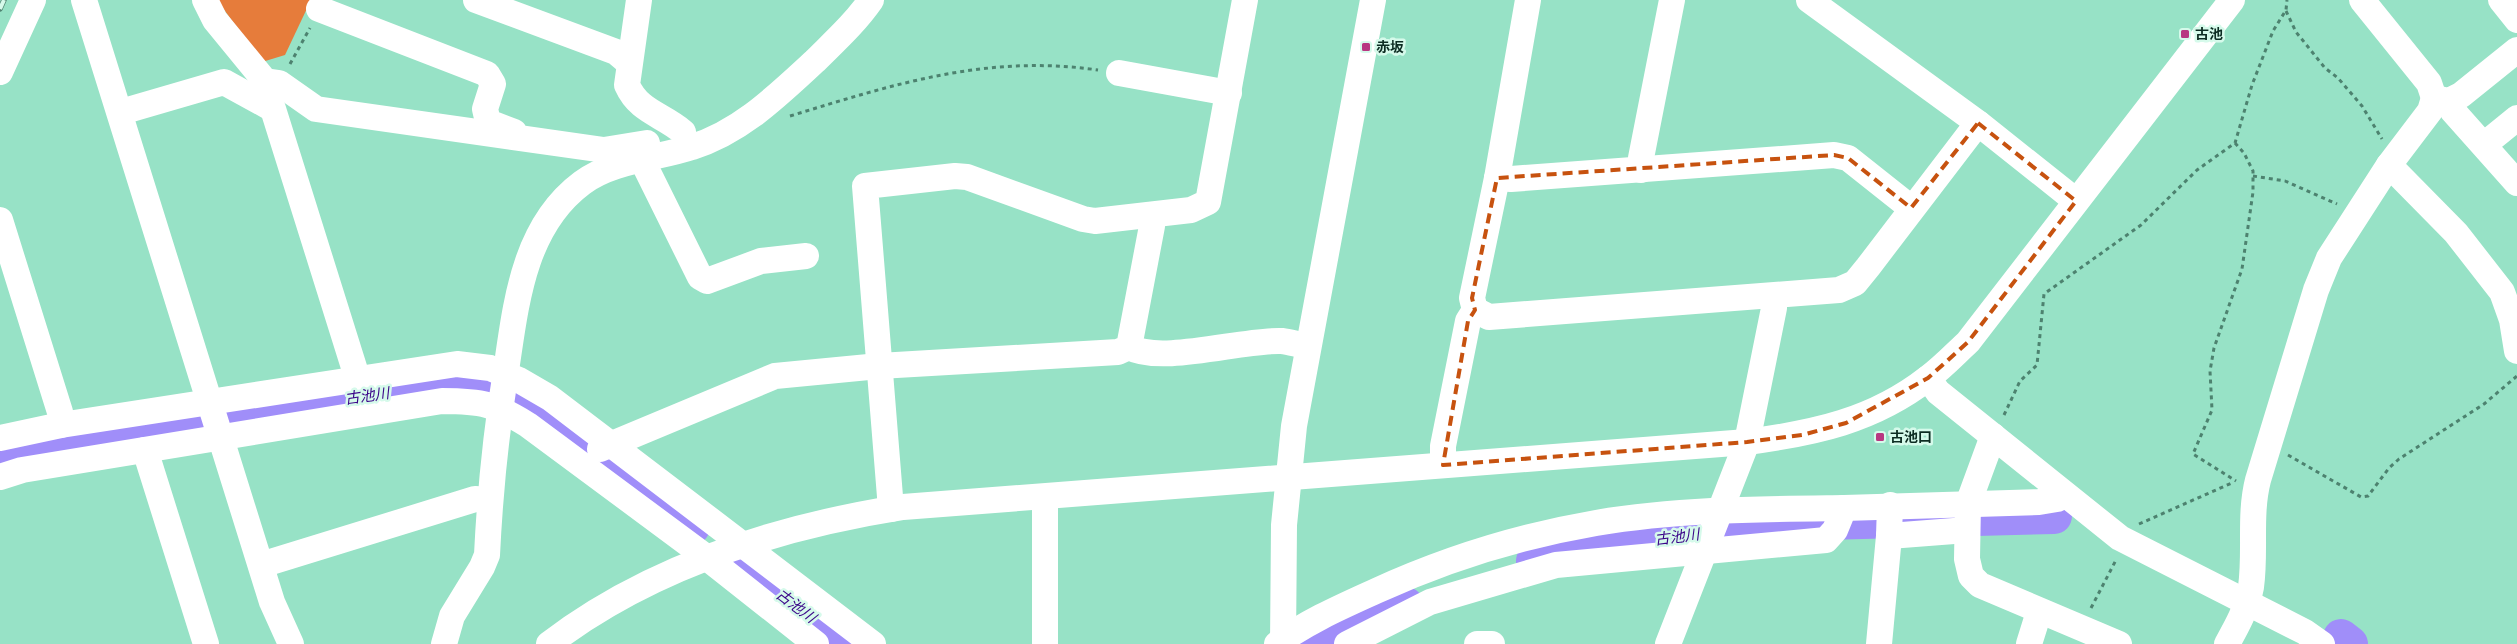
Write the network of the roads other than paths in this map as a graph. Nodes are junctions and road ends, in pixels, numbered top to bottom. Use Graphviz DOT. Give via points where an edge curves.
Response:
graph roads {
  1 [pos="33,0"];
  2 [pos="84,0"];
  3 [pos="205,0"];
  4 [pos="476,0"];
  5 [pos="639,0"];
  6 [pos="872,0"];
  7 [pos="1245,0"];
  8 [pos="1373,0"];
  9 [pos="1528,0"];
  10 [pos="1672,0"];
  11 [pos="1809,0"];
  12 [pos="2232,0"];
  13 [pos="2362,0"];
  14 [pos="2501,0"];
  15 [pos="319,9"];
  16 [pos="2517,20"];
  17 [pos="2514,58"];
  18 [pos="629,64"];
  19 [pos="0,72"];
  20 [pos="1119,73"];
  21 [pos="1229,93"];
  22 [pos="2441,99"];
  23 [pos="121,112"];
  24 [pos="2517,118"];
  25 [pos="1978,123"];
  26 [pos="687,140"];
  27 [pos="538,141"];
  28 [pos="2485,144"];
  29 [pos="642,160"];
  30 [pos="2388,166"];
  31 [pos="1641,170"];
  32 [pos="1497,178"];
  33 [pos="2517,183"];
  34 [pos="2076,201"];
  35 [pos="1911,208"];
  36 [pos="1151,215"];
  37 [pos="0,220"];
  38 [pos="806,256"];
  39 [pos="1774,296"];
  40 [pos="1475,310"];
  41 [pos="1308,346"];
  42 [pos="1129,347"];
  43 [pos="2517,351"];
  44 [pos="879,366"];
  45 [pos="1928,378"];
  46 [pos="502,390"];
  47 [pos="363,396"];
  48 [pos="216,420"];
  49 [pos="60,426"];
  50 [pos="1993,436"];
  51 [pos="0,438"];
  52 [pos="1747,442"];
  53 [pos="145,450"];
  54 [pos="595,453"];
  55 [pos="1443,465"];
  56 [pos="0,477"];
  57 [pos="1287,477"];
  58 [pos="2066,495"];
  59 [pos="1045,497"];
  60 [pos="490,500"];
  61 [pos="891,509"];
  62 [pos="1841,517"];
  63 [pos="1967,517"];
  64 [pos="1890,521"];
  65 [pos="1713,530"];
  66 [pos="740,544"];
  67 [pos="706,558"];
  68 [pos="261,565"];
  69 [pos="2247,603"];
  70 [pos="2039,612"];
  71 [pos="1281,642"];
  72 [pos="1358,642"];
  73 [pos="206,644"];
  74 [pos="291,644"];
  75 [pos="444,644"];
  76 [pos="549,644"];
  77 [pos="816,644"];
  78 [pos="873,644"];
  79 [pos="1045,644"];
  80 [pos="1477,644"];
  81 [pos="1492,644"];
  82 [pos="1668,644"];
  83 [pos="1879,644"];
  84 [pos="2029,644"];
  85 [pos="2119,644"];
  86 [pos="2227,644"];
  87 [pos="2322,644"];
  1 -- 19 [label="street"];
  2 -- 23 [label="street"];
  3 -- 27 [label="street" via="215,20 265,81 279,83 316,109"];
  4 -- 18 [label="street" via="616,52"];
  5 -- 18 [label="street"];
  6 -- 26 [label="street" via="848,29 758,112 735,128"];
  7 -- 21 [label="street"];
  8 -- 41 [label="street"];
  9 -- 32 [label="street"];
  10 -- 31 [label="street"];
  11 -- 25 [label="street"];
  12 -- 34 [label="street"];
  13 -- 22 [label="street"];
  14 -- 16 [label="street"];
  15 -- 27 [label="street" via="487,74 494,84 484,110 488,122"];
  17 -- 22 [label="street" via="2461,95"];
  18 -- 26 [label="street" via="626,85 632,98 672,123"];
  20 -- 21 [label="street"];
  21 -- 36 [label="street" via="1208,202 1191,210"];
  22 -- 28 [label="street"];
  22 -- 30 [label="street"];
  23 -- 47 [label="street" via="224,82 273,108"];
  23 -- 48 [label="street"];
  24 -- 28 [label="street"];
  25 -- 34 [label="street"];
  25 -- 35 [label="street"];
  26 -- 27 [label="street" via="662,140 604,150"];
  26 -- 29 [label="street"];
  28 -- 33 [label="street"];
  29 -- 38 [label="street" via="700,277 707,281 761,261"];
  29 -- 46 [label="street" via="604,170 582,183 560,202 546,222 521,280"];
  30 -- 43 [label="street" via="2456,233 2502,292 2512,320"];
  30 -- 69 [label="street" via="2329,258 2316,290 2253,499 2251,586"];
  31 -- 32 [label="street"];
  31 -- 35 [label="street" via="1834,155 1848,158"];
  32 -- 40 [label="street" via="1472,298"];
  34 -- 45 [label="street" via="1968,342"];
  35 -- 39 [label="street" via="1854,283 1839,290"];
  36 -- 42 [label="street" via="1152,226"];
  36 -- 44 [label="street" via="1095,221 1083,219 967,177 866,186"];
  37 -- 49 [label="street" via="60,412"];
  39 -- 40 [label="street" via="1488,318"];
  39 -- 52 [label="street"];
  40 -- 55 [label="street" via="1468,321 1443,446"];
  41 -- 42 [label="street" via="1281,341 1175,352 1136,351"];
  41 -- 57 [label="street"];
  42 -- 44 [label="street" via="1118,352"];
  44 -- 54 [label="street" via="775,376"];
  44 -- 61 [label="street"];
  45 -- 50 [label="street" via="1938,392"];
  45 -- 52 [label="street" via="1889,403 1846,423 1802,435"];
  46 -- 47 [label="street" via="464,401"];
  46 -- 47 [label="street" via="490,368 458,364"];
  46 -- 54 [label="street" via="528,425"];
  46 -- 54 [label="street" via="550,398"];
  46 -- 60 [label="street"];
  47 -- 48 [label="street"];
  47 -- 48 [label="street"];
  48 -- 49 [label="street"];
  48 -- 53 [label="street"];
  48 -- 68 [label="street"];
  49 -- 51 [label="street"];
  50 -- 58 [label="street"];
  50 -- 63 [label="street"];
  52 -- 55 [label="street"];
  52 -- 65 [label="street"];
  53 -- 56 [label="street" via="22,470"];
  53 -- 73 [label="street"];
  54 -- 66 [label="street"];
  54 -- 67 [label="street"];
  55 -- 57 [label="street"];
  57 -- 59 [label="street"];
  57 -- 71 [label="street"];
  58 -- 63 [label="street"];
  58 -- 69 [label="street" via="2120,538"];
  59 -- 61 [label="street"];
  59 -- 79 [label="street"];
  60 -- 68 [label="street" via="475,499"];
  60 -- 75 [label="street" via="487,555 452,616"];
  61 -- 66 [label="street" via="831,519"];
  62 -- 64 [label="street"];
  62 -- 65 [label="street"];
  62 -- 65 [label="street" via="1826,540"];
  63 -- 64 [label="street"];
  63 -- 70 [label="street" via="1967,559 1971,576 1980,585"];
  64 -- 83 [label="street"];
  65 -- 71 [label="street" via="1596,523 1495,546 1411,575 1344,605"];
  65 -- 72 [label="street" via="1556,565 1430,602"];
  65 -- 82 [label="street"];
  66 -- 67 [label="street"];
  66 -- 78 [label="street"];
  67 -- 76 [label="street" via="585,618"];
  67 -- 77 [label="street"];
  68 -- 74 [label="street" via="272,602"];
  69 -- 86 [label="street"];
  69 -- 87 [label="street"];
  70 -- 84 [label="street"];
  70 -- 85 [label="street"];
  80 -- 81 [label="street"];
}
